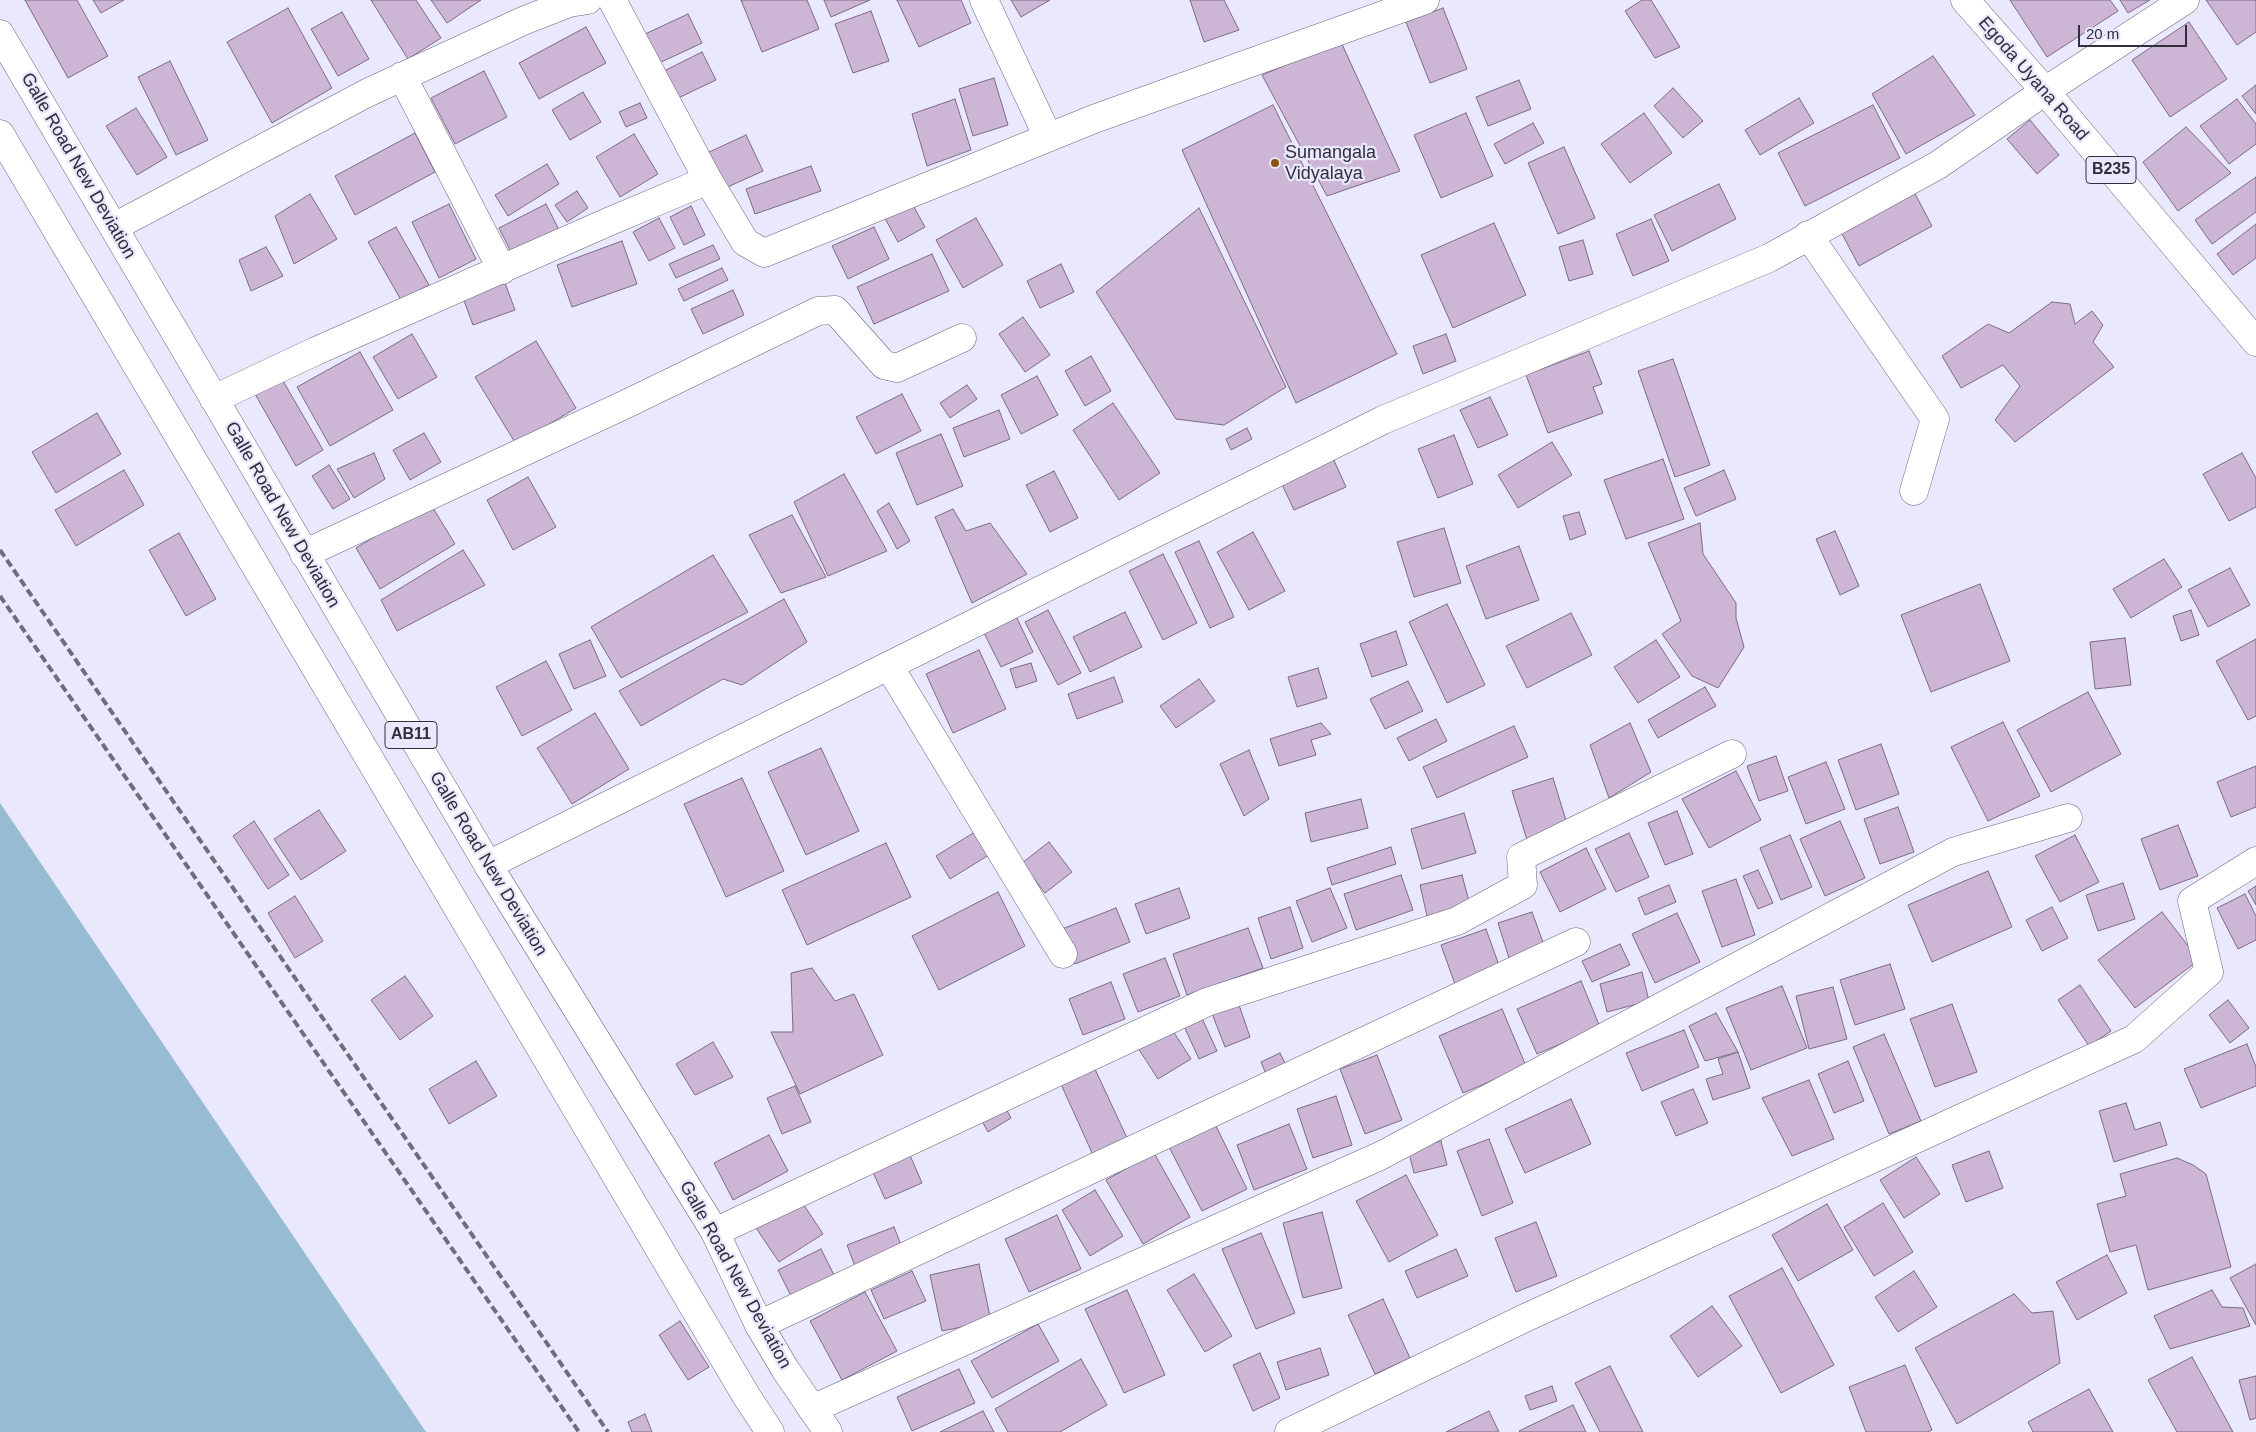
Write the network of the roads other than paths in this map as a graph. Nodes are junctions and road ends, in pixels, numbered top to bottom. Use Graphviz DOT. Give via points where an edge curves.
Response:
graph roads {
  1 [pos="588,0"];
  2 [pos="612,0"];
  3 [pos="984,0"];
  4 [pos="1425,0"];
  5 [pos="1965,0"];
  6 [pos="2185,0"];
  7 [pos="0,34"];
  8 [pos="402,76"];
  9 [pos="2045,91"];
  10 [pos="0,134"];
  11 [pos="1048,137"];
  12 [pos="708,180"];
  13 [pos="114,227"];
  14 [pos="1808,235"];
  15 [pos="502,270"];
  16 [pos="962,338"];
  17 [pos="2256,342"];
  18 [pos="214,399"];
  19 [pos="1914,491"];
  20 [pos="304,554"];
  21 [pos="889,666"];
  22 [pos="1732,754"];
  23 [pos="2068,818"];
  24 [pos="2256,861"];
  25 [pos="488,865"];
  26 [pos="1576,942"];
  27 [pos="1063,954"];
  28 [pos="715,1232"];
  29 [pos="759,1325"];
  30 [pos="812,1409"];
  31 [pos="1294,1431"];
  32 [pos="770,1432"];
  33 [pos="828,1432"];
  1 -- 8 [label="street" via="568,3 523,21"];
  2 -- 12 [label="street"];
  3 -- 11 [label="street"];
  4 -- 11 [label="street"];
  5 -- 9 [label="street, Egoda Uyana Road / B235"];
  6 -- 9 [label="street"];
  7 -- 13 [label="street, Galle Road New Deviation / AB11"];
  8 -- 13 [label="street"];
  8 -- 15 [label="street"];
  9 -- 14 [label="street" via="1938,164"];
  9 -- 17 [label="street, Egoda Uyana Road / B235"];
  10 -- 32 [label="street, AB11"];
  11 -- 12 [label="street" via="764,253 745,242"];
  12 -- 15 [label="street"];
  13 -- 18 [label="street, Galle Road New Deviation / AB11"];
  14 -- 19 [label="street" via="1935,419"];
  14 -- 21 [label="street" via="1769,258 1383,420"];
  15 -- 18 [label="street"];
  16 -- 20 [label="street" via="898,368 884,365 834,310 818,311"];
  18 -- 20 [label="street, Galle Road New Deviation / AB11"];
  20 -- 25 [label="street, Galle Road New Deviation / AB11"];
  21 -- 25 [label="street"];
  21 -- 27 [label="street"];
  22 -- 28 [label="street" via="1522,857 1523,885 1457,921 1206,1002"];
  23 -- 30 [label="street" via="1953,852 1380,1156"];
  24 -- 31 [label="street" via="2192,901 2209,972 2134,1039 1534,1314"];
  25 -- 28 [label="street, Galle Road New Deviation / AB11"];
  26 -- 29 [label="street"];
  28 -- 29 [label="street, Galle Road New Deviation / AB11"];
  29 -- 30 [label="street, Galle Road New Deviation / AB11"];
  30 -- 33 [label="street, Galle Road New Deviation / AB11"];
}
